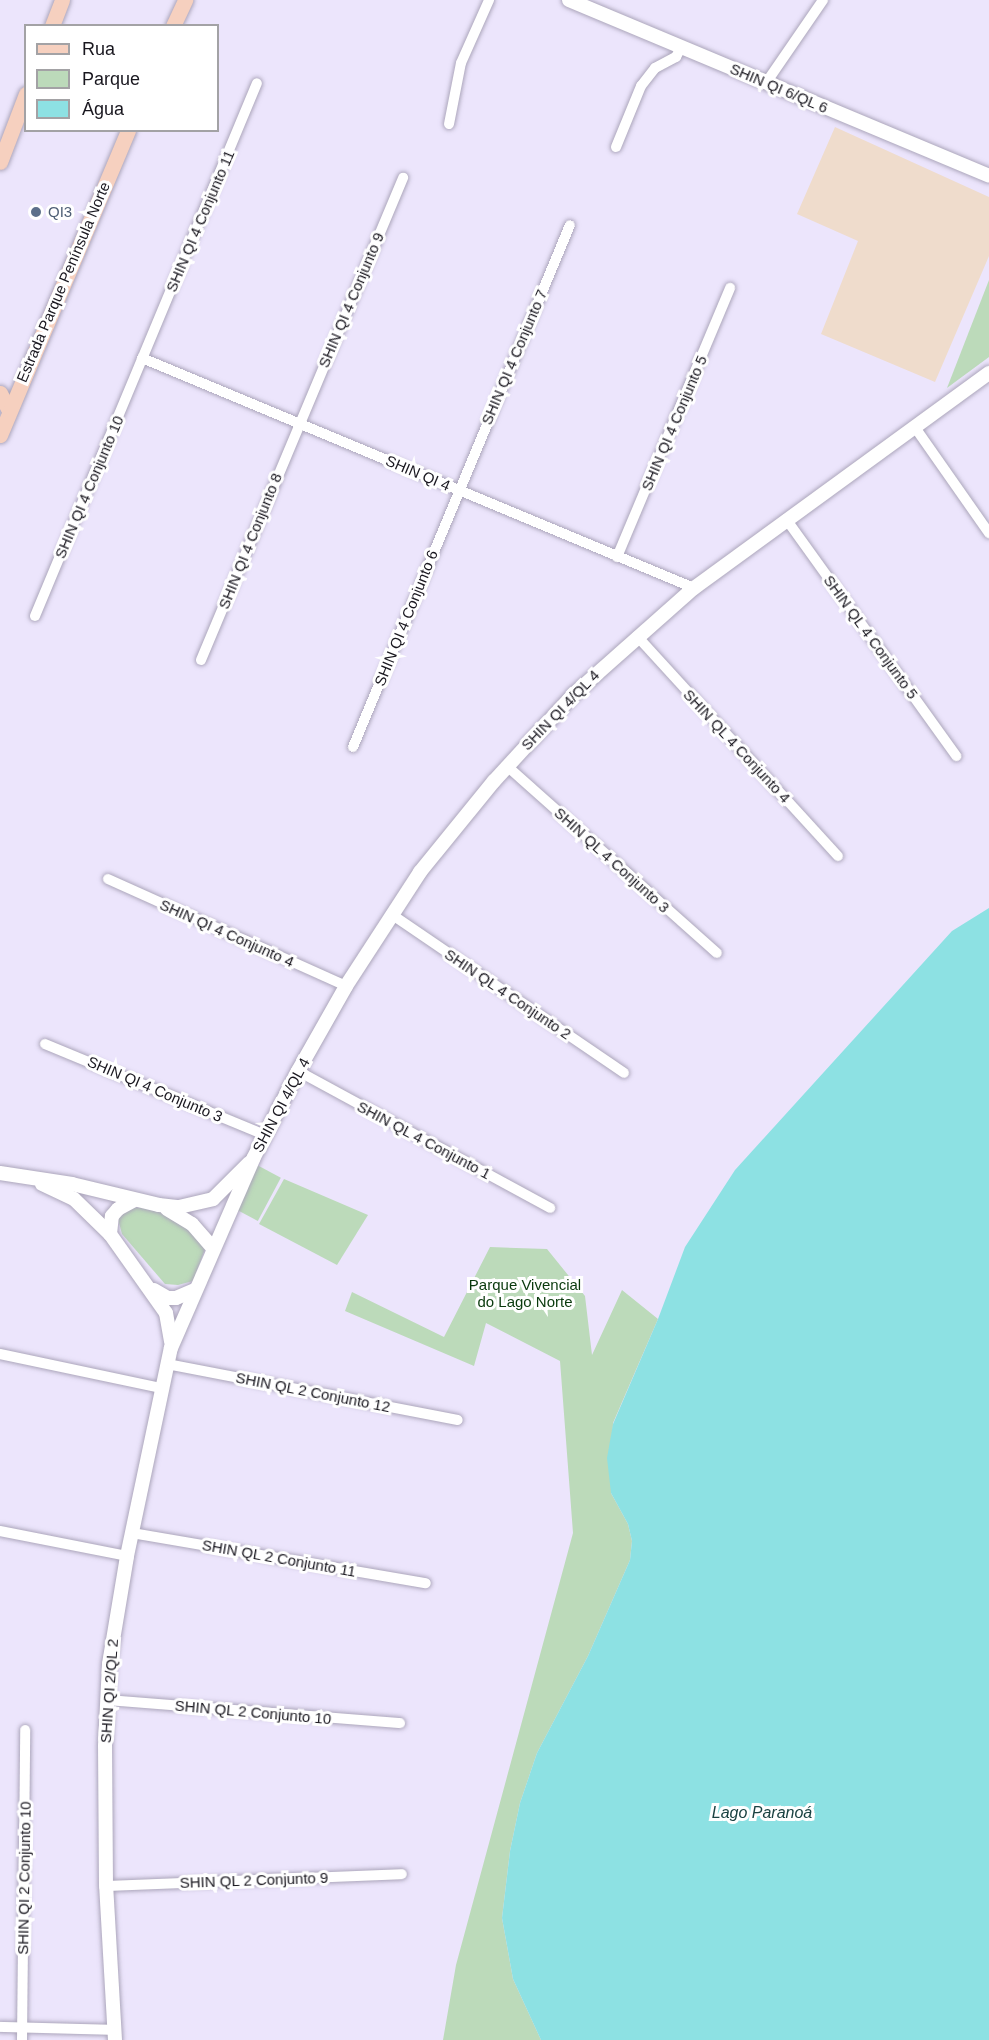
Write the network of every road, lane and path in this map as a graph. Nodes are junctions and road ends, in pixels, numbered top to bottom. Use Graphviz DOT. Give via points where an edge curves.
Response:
graph roads {
  1 [pos="62,0"];
  2 [pos="185,0"];
  3 [pos="489,0"];
  4 [pos="569,0"];
  5 [pos="823,0"];
  6 [pos="53,24"];
  7 [pos="174,24"];
  8 [pos="681,47"];
  9 [pos="766,83"];
  10 [pos="257,84"];
  11 [pos="24,99"];
  12 [pos="449,124"];
  13 [pos="127,132"];
  14 [pos="616,147"];
  15 [pos="0,162"];
  16 [pos="989,176"];
  17 [pos="403,178"];
  18 [pos="570,225"];
  19 [pos="730,288"];
  20 [pos="142,358"];
  21 [pos="989,373"];
  22 [pos="0,393"];
  23 [pos="9,411"];
  24 [pos="300,422"];
  25 [pos="914,426"];
  26 [pos="0,435"];
  27 [pos="459,490"];
  28 [pos="786,519"];
  29 [pos="989,532"];
  30 [pos="617,557"];
  31 [pos="694,588"];
  32 [pos="35,616"];
  33 [pos="637,636"];
  34 [pos="201,660"];
  35 [pos="353,747"];
  36 [pos="956,756"];
  37 [pos="507,766"];
  38 [pos="838,856"];
  39 [pos="108,879"];
  40 [pos="391,914"];
  41 [pos="717,953"];
  42 [pos="346,986"];
  43 [pos="45,1044"];
  44 [pos="298,1071"];
  45 [pos="624,1073"];
  46 [pos="265,1135"];
  47 [pos="253,1159"];
  48 [pos="0,1173"];
  49 [pos="35,1180"];
  50 [pos="134,1200"];
  51 [pos="159,1205"];
  52 [pos="550,1208"];
  53 [pos="110,1234"];
  54 [pos="213,1248"];
  55 [pos="149,1287"];
  56 [pos="195,1290"];
  57 [pos="171,1348"];
  58 [pos="0,1354"];
  59 [pos="167,1364"];
  60 [pos="161,1388"];
  61 [pos="458,1420"];
  62 [pos="0,1531"];
  63 [pos="132,1533"];
  64 [pos="127,1556"];
  65 [pos="426,1583"];
  66 [pos="106,1700"];
  67 [pos="400,1723"];
  68 [pos="25,1730"];
  69 [pos="402,1874"];
  70 [pos="106,1886"];
  71 [pos="22,2026"];
  72 [pos="0,2027"];
  73 [pos="114,2035"];
  74 [pos="22,2040"];
  1 -- 6 [label="main road"];
  2 -- 7 [label="main road"];
  3 -- 12 [label="street" via="461,63"];
  4 -- 8 [label="street, SHIN QI 6/QL 6"];
  5 -- 9 [label="street"];
  8 -- 9 [label="street, SHIN QI 6/QL 6"];
  8 -- 14 [label="street" via="676,57 655,68 641,86"];
  9 -- 16 [label="street, SHIN QI 6/QL 6"];
  10 -- 20 [label="street, SHIN QI 4 Conjunto 11"];
  11 -- 15 [label="main road"];
  13 -- 23 [label="main road, Estrada Parque Península Norte"];
  17 -- 24 [label="street, SHIN QI 4 Conjunto 9"];
  18 -- 27 [label="street, SHIN QI 4 Conjunto 7"];
  19 -- 30 [label="street, SHIN QI 4 Conjunto 5"];
  20 -- 24 [label="street, SHIN QI 4"];
  20 -- 32 [label="street, SHIN QI 4 Conjunto 10"];
  21 -- 25 [label="street, SHIN QI 4/QL 4"];
  22 -- 23 [label="main road"];
  23 -- 26 [label="main road, Estrada Parque Península Norte"];
  24 -- 27 [label="street, SHIN QI 4"];
  24 -- 34 [label="street, SHIN QI 4 Conjunto 8"];
  25 -- 28 [label="street, SHIN QI 4/QL 4"];
  25 -- 29 [label="street"];
  27 -- 30 [label="street, SHIN QI 4"];
  27 -- 35 [label="street, SHIN QI 4 Conjunto 6"];
  28 -- 31 [label="street, SHIN QI 4/QL 4"];
  28 -- 36 [label="street, SHIN QL 4 Conjunto 5"];
  30 -- 31 [label="street, SHIN QI 4"];
  31 -- 33 [label="street, SHIN QI 4/QL 4"];
  33 -- 37 [label="street, SHIN QI 4/QL 4" via="574,694"];
  33 -- 38 [label="street, SHIN QL 4 Conjunto 4"];
  37 -- 40 [label="street, SHIN QI 4/QL 4" via="436,851"];
  37 -- 41 [label="street, SHIN QL 4 Conjunto 3"];
  39 -- 42 [label="street, SHIN QI 4 Conjunto 4"];
  40 -- 42 [label="street, SHIN QI 4/QL 4"];
  40 -- 45 [label="street, SHIN QL 4 Conjunto 2"];
  42 -- 44 [label="street, SHIN QI 4/QL 4"];
  43 -- 46 [label="street, SHIN QI 4 Conjunto 3"];
  44 -- 46 [label="street, SHIN QI 4/QL 4"];
  44 -- 52 [label="street, SHIN QL 4 Conjunto 1"];
  46 -- 47 [label="street, SHIN QI 4/QL 4"];
  47 -- 51 [label="street, SHIN QI 4/QL 4" via="213,1198 189,1206"];
  47 -- 54 [label="street, SHIN QI 4/QL 4"];
  48 -- 49 [label="street, SHIN QI 4/QL 4"];
  49 -- 50 [label="street, SHIN QI 4/QL 4" via="72,1184"];
  49 -- 53 [label="street, SHIN QI 4/QL 4" via="74,1199"];
  50 -- 51 [label="street, SHIN QI 4/QL 4"];
  50 -- 53 [label="street" via="112,1216"];
  51 -- 54 [label="street" via="184,1217"];
  53 -- 55 [label="street, SHIN QI 4/QL 4"];
  54 -- 56 [label="street, SHIN QI 4/QL 4"];
  55 -- 56 [label="street" via="168,1298 183,1297"];
  55 -- 57 [label="street, SHIN QI 2/QL 2" via="169,1320"];
  56 -- 57 [label="street, SHIN QI 2/QL 2"];
  57 -- 59 [label="street, SHIN QI 2/QL 2"];
  58 -- 60 [label="street"];
  59 -- 60 [label="street, SHIN QI 2/QL 2"];
  59 -- 61 [label="street, SHIN QL 2 Conjunto 12"];
  60 -- 63 [label="street, SHIN QI 2/QL 2"];
  62 -- 64 [label="street"];
  63 -- 64 [label="street, SHIN QI 2/QL 2"];
  63 -- 65 [label="street, SHIN QL 2 Conjunto 11"];
  64 -- 66 [label="street, SHIN QI 2/QL 2"];
  66 -- 67 [label="street, SHIN QL 2 Conjunto 10"];
  66 -- 70 [label="street, SHIN QI 2/QL 2"];
  68 -- 71 [label="street, SHIN QI 2 Conjunto 10"];
  69 -- 70 [label="street, SHIN QL 2 Conjunto 9"];
  70 -- 73 [label="street, SHIN QI 2/QL 2"];
  71 -- 72 [label="street"];
  71 -- 73 [label="street"];
  71 -- 74 [label="street, SHIN QI 2 Conjunto 10"];
}
